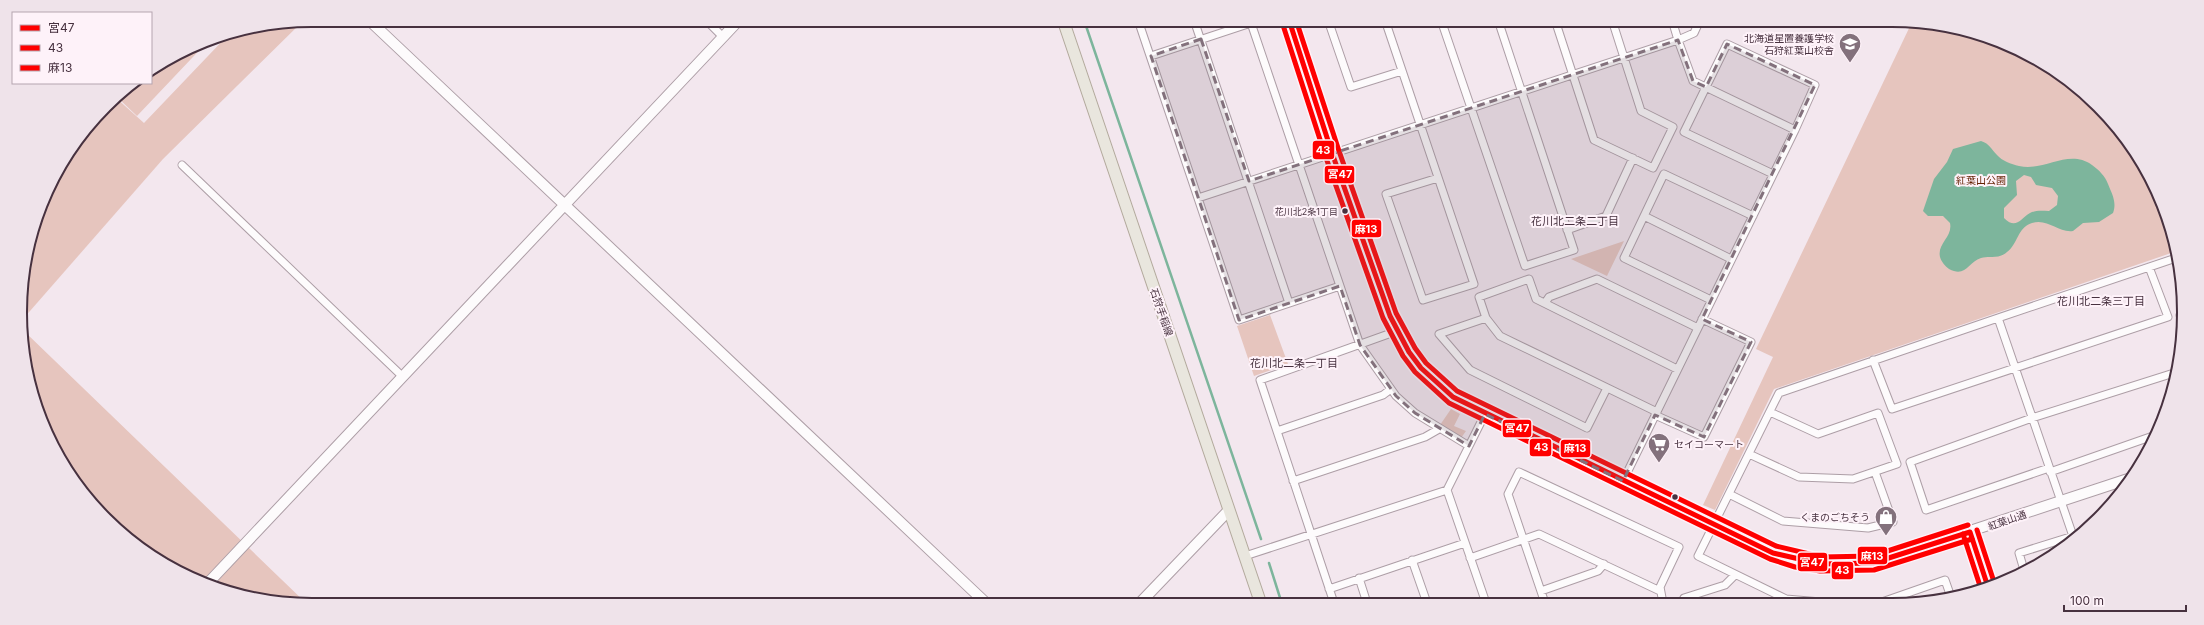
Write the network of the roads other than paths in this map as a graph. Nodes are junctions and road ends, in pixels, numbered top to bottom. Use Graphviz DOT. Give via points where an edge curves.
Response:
graph roads {
  1 [pos="376,27"];
  2 [pos="713,27"];
  3 [pos="733,27"];
  4 [pos="1065,27"];
  5 [pos="1141,27"];
  6 [pos="1196,27"];
  7 [pos="1235,27"];
  8 [pos="1253,27"];
  9 [pos="1291,27"];
  10 [pos="1330,27"];
  11 [pos="1387,27"];
  12 [pos="1443,27"];
  13 [pos="1500,27"];
  14 [pos="1557,27"];
  15 [pos="1614,27"];
  16 [pos="1674,27"];
  17 [pos="1697,27"];
  18 [pos="724,37"];
  19 [pos="1201,40"];
  20 [pos="1678,40"];
  21 [pos="1151,56"];
  22 [pos="1625,57"];
  23 [pos="1402,71"];
  24 [pos="1574,74"];
  25 [pos="1706,87"];
  26 [pos="1521,91"];
  27 [pos="1472,107"];
  28 [pos="1420,124"];
  29 [pos="1794,130"];
  30 [pos="1332,153"];
  31 [pos="1633,158"];
  32 [pos="1299,164"];
  33 [pos="182,165"];
  34 [pos="1773,174"];
  35 [pos="1438,178"];
  36 [pos="1249,181"];
  37 [pos="1198,198"];
  38 [pos="565,206"];
  39 [pos="1644,216"];
  40 [pos="1752,216"];
  41 [pos="1567,230"];
  42 [pos="1731,259"];
  43 [pos="2172,259"];
  44 [pos="2149,267"];
  45 [pos="1340,286"];
  46 [pos="1711,300"];
  47 [pos="1289,303"];
  48 [pos="1545,304"];
  49 [pos="1486,318"];
  50 [pos="1998,318"];
  51 [pos="1702,319"];
  52 [pos="1698,328"];
  53 [pos="1397,331"];
  54 [pos="1360,345"];
  55 [pos="1873,360"];
  56 [pos="2015,367"];
  57 [pos="1678,369"];
  58 [pos="2170,374"];
  59 [pos="403,377"];
  60 [pos="1607,388"];
  61 [pos="1391,389"];
  62 [pos="1770,412"];
  63 [pos="1656,413"];
  64 [pos="1485,414"];
  65 [pos="2032,418"];
  66 [pos="1439,429"];
  67 [pos="1277,431"];
  68 [pos="2149,437"];
  69 [pos="1469,446"];
  70 [pos="1749,454"];
  71 [pos="2050,470"];
  72 [pos="1875,472"];
  73 [pos="1293,481"];
  74 [pos="1623,481"];
  75 [pos="2122,481"];
  76 [pos="1447,490"];
  77 [pos="1729,494"];
  78 [pos="2060,502"];
  79 [pos="1229,510"];
  80 [pos="1714,524"];
  81 [pos="1970,532"];
  82 [pos="2072,533"];
  83 [pos="1311,535"];
  84 [pos="1524,539"];
  85 [pos="2062,541"];
  86 [pos="1465,543"];
  87 [pos="1245,556"];
  88 [pos="1470,558"];
  89 [pos="1412,560"];
  90 [pos="1604,564"];
  91 [pos="2023,566"];
  92 [pos="1735,574"];
  93 [pos="1359,578"];
  94 [pos="212,579"];
  95 [pos="1986,582"];
  96 [pos="1329,588"];
  97 [pos="1541,591"];
  98 [pos="1660,591"];
  99 [pos="1949,592"];
  100 [pos="1903,597"];
  101 [pos="981,598"];
  102 [pos="1145,598"];
  103 [pos="1259,598"];
  104 [pos="1332,598"];
  105 [pos="1365,598"];
  106 [pos="1425,598"];
  107 [pos="1484,598"];
  108 [pos="1543,598"];
  109 [pos="1662,598"];
  110 [pos="1684,598"];
  111 [pos="1784,598"];
  1 -- 38 [label="street"];
  2 -- 18 [label="street"];
  3 -- 18 [label="street"];
  4 -- 79 [label="main road, 石狩手稲線"];
  5 -- 21 [label="street"];
  6 -- 19 [label="street"];
  7 -- 19 [label="street"];
  8 -- 32 [label="street"];
  9 -- 30 [label="street, 紅葉山通"];
  10 -- 23 [label="street" via="1351,87"];
  11 -- 23 [label="street"];
  12 -- 27 [label="street"];
  13 -- 26 [label="street"];
  14 -- 24 [label="street"];
  15 -- 22 [label="street"];
  16 -- 20 [label="street"];
  17 -- 20 [label="street" via="1694,33"];
  18 -- 38 [label="street"];
  19 -- 21 [label="street"];
  19 -- 36 [label="street"];
  20 -- 22 [label="street"];
  20 -- 25 [label="street" via="1693,81"];
  21 -- 37 [label="street"];
  22 -- 24 [label="street"];
  22 -- 31 [label="street" via="1641,111 1673,127 1653,168"];
  23 -- 28 [label="street"];
  24 -- 26 [label="street"];
  24 -- 31 [label="street" via="1594,140"];
  25 -- 29 [label="street"];
  25 -- 29 [label="street" via="1727,44 1815,85"];
  25 -- 34 [label="street" via="1684,132"];
  26 -- 27 [label="street"];
  26 -- 41 [label="street"];
  27 -- 28 [label="street"];
  27 -- 41 [label="street" via="1525,266 1574,250"];
  28 -- 30 [label="street"];
  28 -- 35 [label="street"];
  29 -- 34 [label="street"];
  30 -- 32 [label="street"];
  30 -- 53 [label="street, 紅葉山通" via="1379,289"];
  31 -- 41 [label="street" via="1606,216"];
  32 -- 36 [label="street"];
  32 -- 45 [label="street"];
  33 -- 59 [label="street"];
  34 -- 40 [label="street"];
  35 -- 35 [label="street" via="1474,284 1423,300 1386,194"];
  36 -- 37 [label="street"];
  36 -- 47 [label="street"];
  37 -- 47 [label="street" via="1239,320"];
  38 -- 59 [label="street"];
  38 -- 101 [label="street"];
  39 -- 40 [label="street" via="1664,174"];
  39 -- 42 [label="street"];
  39 -- 46 [label="street" via="1624,258"];
  40 -- 42 [label="street"];
  42 -- 46 [label="street"];
  43 -- 44 [label="street"];
  44 -- 50 [label="street"];
  44 -- 56 [label="street" via="2168,317"];
  45 -- 47 [label="street"];
  45 -- 54 [label="street"];
  46 -- 51 [label="street"];
  48 -- 49 [label="street" via="1536,299 1529,279 1479,297"];
  48 -- 52 [label="street" via="1549,297 1597,279"];
  48 -- 57 [label="street"];
  49 -- 60 [label="street" via="1500,336"];
  49 -- 60 [label="street" via="1439,334 1470,370 1587,428"];
  50 -- 55 [label="street"];
  50 -- 56 [label="street"];
  51 -- 52 [label="street"];
  51 -- 63 [label="street" via="1751,342 1704,437"];
  52 -- 57 [label="street"];
  53 -- 54 [label="street"];
  53 -- 64 [label="street, 紅葉山通" via="1409,352 1434,382 1453,397"];
  54 -- 61 [label="street"];
  54 -- 67 [label="street" via="1260,380"];
  55 -- 56 [label="street" via="1892,409"];
  55 -- 62 [label="street" via="1779,393"];
  56 -- 65 [label="street"];
  57 -- 63 [label="street"];
  58 -- 65 [label="street"];
  59 -- 94 [label="street"];
  60 -- 63 [label="street"];
  61 -- 66 [label="street" via="1415,413"];
  61 -- 67 [label="street" via="1383,395"];
  62 -- 70 [label="street"];
  62 -- 72 [label="street" via="1818,434 1878,413 1896,464"];
  63 -- 74 [label="street"];
  64 -- 69 [label="street"];
  64 -- 74 [label="street, 紅葉山通"];
  65 -- 71 [label="street"];
  65 -- 71 [label="street" via="1910,462 1926,510"];
  66 -- 69 [label="street"];
  66 -- 73 [label="street" via="1426,437"];
  67 -- 73 [label="street"];
  68 -- 71 [label="street"];
  69 -- 76 [label="street"];
  70 -- 72 [label="street" via="1799,477 1854,479"];
  70 -- 77 [label="street"];
  71 -- 78 [label="street"];
  72 -- 77 [label="street" via="1893,522 1868,528 1783,521"];
  73 -- 83 [label="street"];
  74 -- 80 [label="street, 紅葉山通"];
  75 -- 78 [label="street, 紅葉山通"];
  76 -- 83 [label="street"];
  76 -- 86 [label="street"];
  77 -- 80 [label="street"];
  78 -- 81 [label="street, 紅葉山通"];
  78 -- 82 [label="street"];
  79 -- 87 [label="main road, 石狩手稲線"];
  79 -- 102 [label="street"];
  80 -- 81 [label="street, 紅葉山通" via="1773,553 1796,560 1840,565 1873,563"];
  80 -- 92 [label="street" via="1698,556"];
  81 -- 95 [label="street"];
  83 -- 87 [label="street"];
  83 -- 96 [label="street"];
  84 -- 88 [label="street"];
  84 -- 90 [label="street" via="1540,534"];
  84 -- 97 [label="street"];
  84 -- 98 [label="street" via="1508,494 1519,472 1679,547"];
  85 -- 91 [label="street" via="2019,553"];
  86 -- 88 [label="street"];
  86 -- 89 [label="street"];
  87 -- 103 [label="main road, 石狩手稲線"];
  88 -- 107 [label="street"];
  89 -- 93 [label="street"];
  89 -- 106 [label="street"];
  90 -- 97 [label="street" via="1598,571"];
  90 -- 98 [label="street"];
  92 -- 110 [label="street" via="1725,585"];
  92 -- 111 [label="street"];
  93 -- 96 [label="street"];
  93 -- 105 [label="street"];
  96 -- 104 [label="street"];
  97 -- 108 [label="street"];
  98 -- 109 [label="street"];
  99 -- 100 [label="street" via="1945,580"];
}
